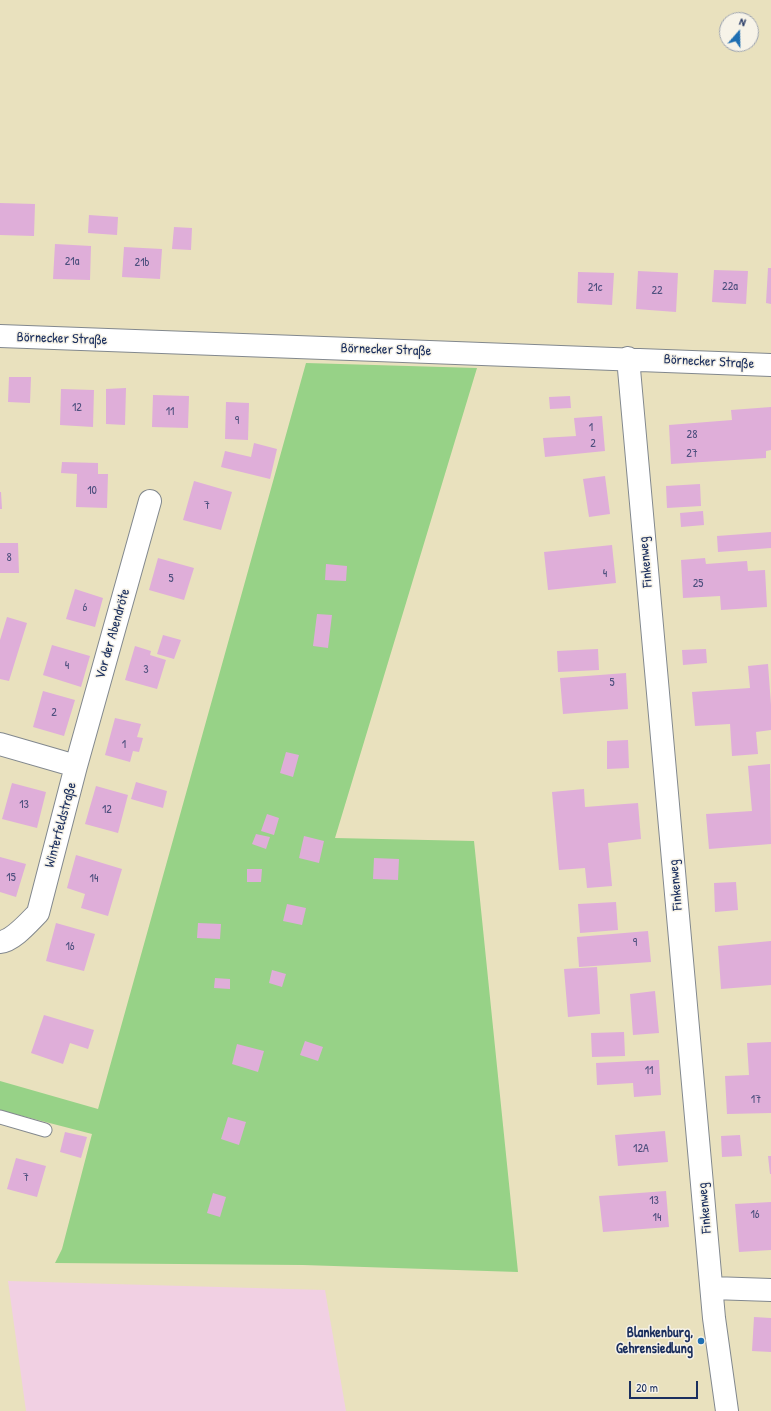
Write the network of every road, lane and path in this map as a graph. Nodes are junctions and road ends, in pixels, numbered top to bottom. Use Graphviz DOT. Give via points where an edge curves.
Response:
graph roads {
  1 [pos="0,336"];
  2 [pos="628,358"];
  3 [pos="771,365"];
  4 [pos="150,501"];
  5 [pos="0,744"];
  6 [pos="76,766"];
  7 [pos="0,942"];
  8 [pos="0,1117"];
  9 [pos="45,1130"];
  10 [pos="712,1288"];
  11 [pos="771,1290"];
  12 [pos="727,1411"];
  1 -- 2 [label="street, Börnecker Straße"];
  2 -- 3 [label="street, Börnecker Straße"];
  2 -- 10 [label="street, Finkenweg"];
  4 -- 6 [label="street, Vor der Abendröte"];
  5 -- 6 [label="street, Winterfeldstraße"];
  6 -- 7 [label="street, Winterfeldstraße" via="38,913 21,930"];
  8 -- 9 [label="lane"];
  10 -- 11 [label="street"];
  10 -- 12 [label="street, Finkenweg"];
}
